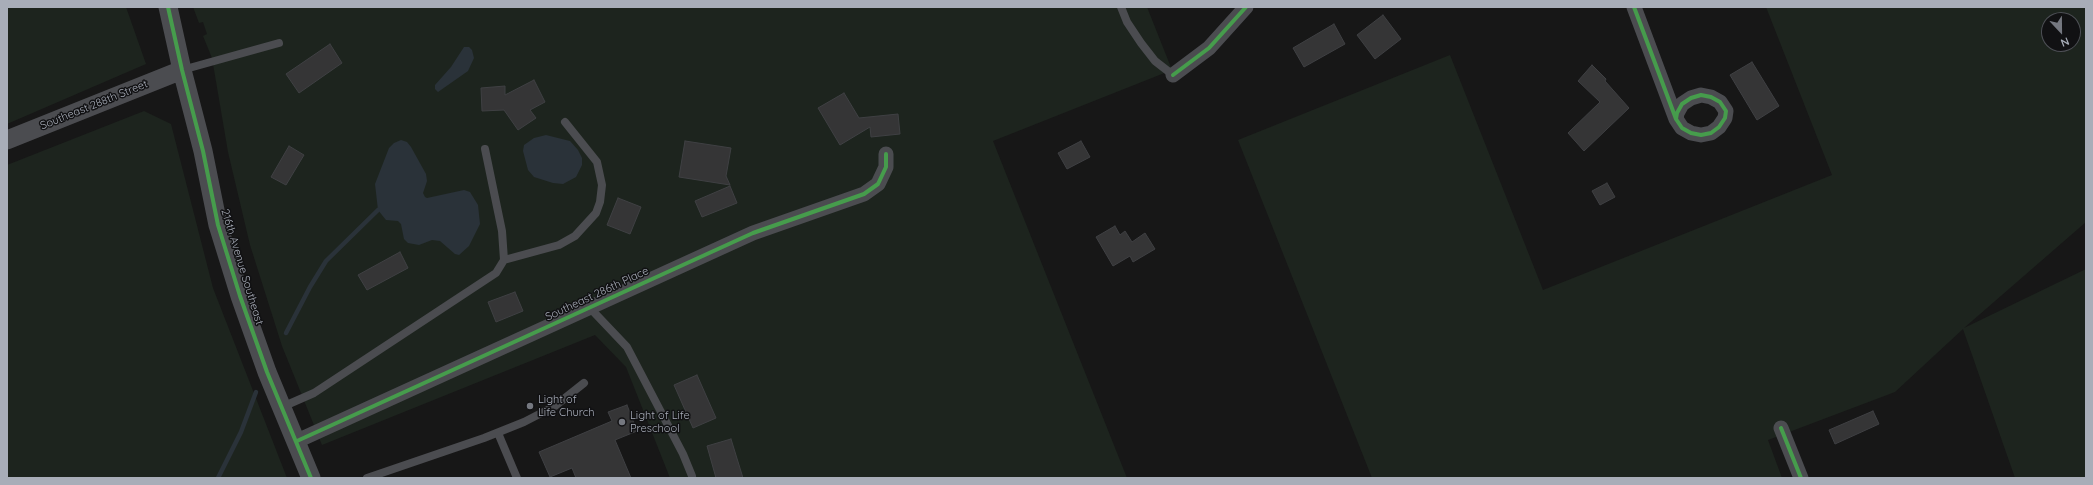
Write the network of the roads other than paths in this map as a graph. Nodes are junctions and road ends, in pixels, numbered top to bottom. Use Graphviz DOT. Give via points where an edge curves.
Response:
graph roads {
  1 [pos="168,7"];
  2 [pos="1121,7"];
  3 [pos="1246,7"];
  4 [pos="1634,7"];
  5 [pos="279,43"];
  6 [pos="182,70"];
  7 [pos="1173,75"];
  8 [pos="1676,119"];
  9 [pos="565,122"];
  10 [pos="7,140"];
  11 [pos="485,149"];
  12 [pos="886,154"];
  13 [pos="504,260"];
  14 [pos="589,307"];
  15 [pos="584,383"];
  16 [pos="282,407"];
  17 [pos="1781,428"];
  18 [pos="498,432"];
  19 [pos="297,441"];
  20 [pos="387,475"];
  21 [pos="692,476"];
  22 [pos="311,478"];
  23 [pos="367,478"];
  24 [pos="517,478"];
  25 [pos="1801,478"];
  1 -- 6 [label="street, 216th Avenue Southeast"];
  2 -- 7 [label="lane" via="1127,22 1141,43 1155,61"];
  3 -- 7 [label="street" via="1210,48"];
  4 -- 8 [label="street"];
  5 -- 6 [label="lane"];
  6 -- 10 [label="street, Southeast 288th Street"];
  6 -- 16 [label="street, 216th Avenue Southeast" via="203,151 218,224 242,303"];
  9 -- 13 [label="lane" via="597,162 602,185 596,213 575,236 559,245"];
  11 -- 13 [label="lane" via="502,231"];
  12 -- 14 [label="street, Southeast 286th Place" via="886,167 878,184 864,194 753,233"];
  13 -- 16 [label="lane" via="496,273 477,286 314,393"];
  14 -- 19 [label="street, Southeast 286th Place"];
  14 -- 21 [label="lane" via="627,347"];
  15 -- 18 [label="lane" via="555,406"];
  16 -- 19 [label="street, 216th Avenue Southeast"];
  17 -- 25 [label="street"];
  18 -- 20 [label="lane"];
  18 -- 24 [label="lane"];
  19 -- 22 [label="street, 216th Avenue Southeast"];
  20 -- 23 [label="lane"];
}
